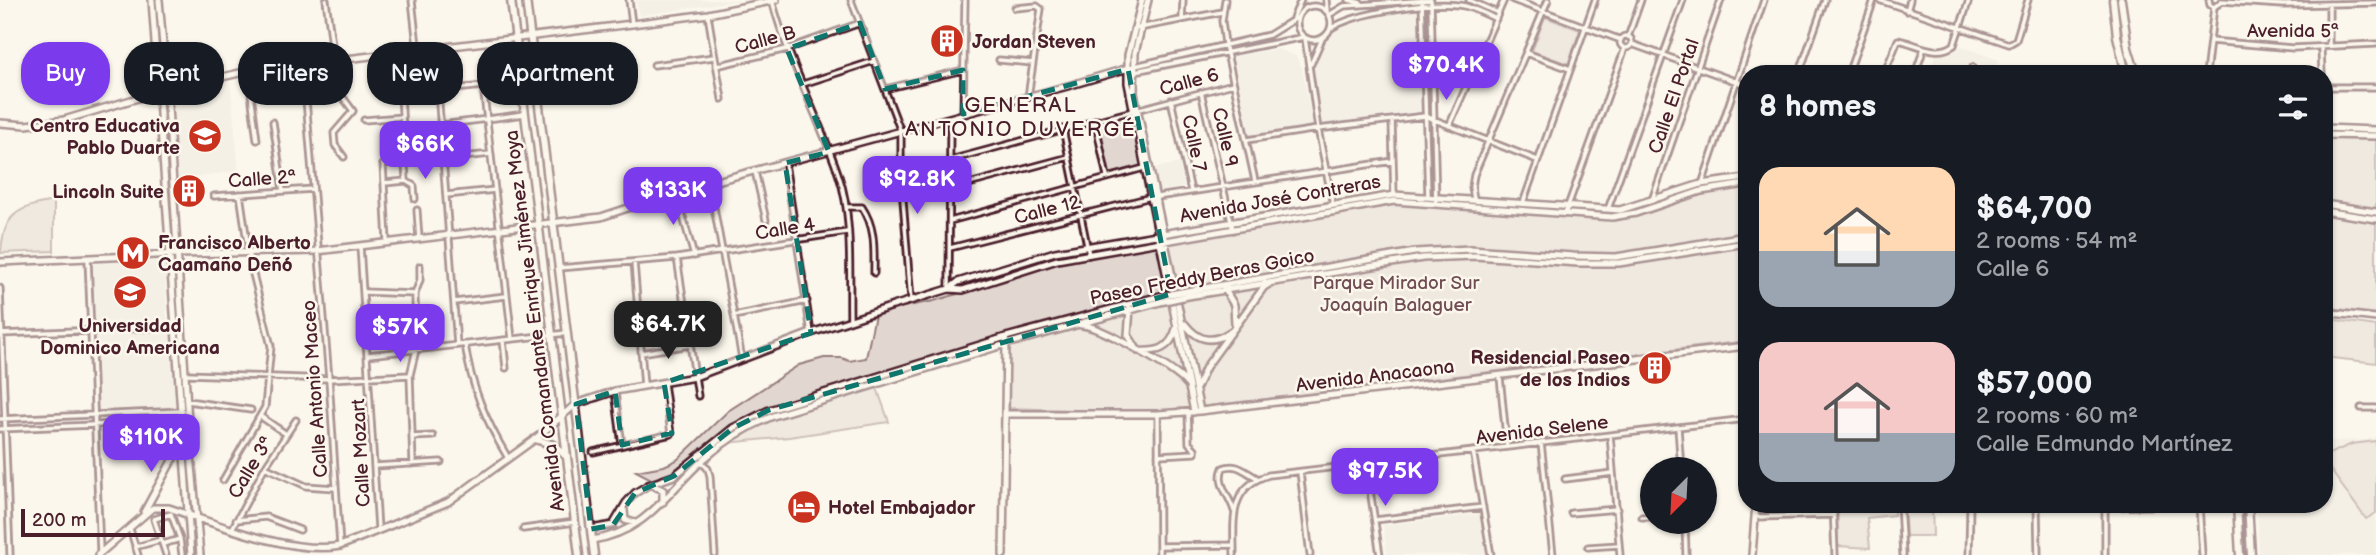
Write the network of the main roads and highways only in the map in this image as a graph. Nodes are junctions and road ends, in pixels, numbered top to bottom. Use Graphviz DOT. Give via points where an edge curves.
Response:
graph roads {
  1 [pos="152,0"];
  2 [pos="159,0"];
  3 [pos="511,0"];
  4 [pos="526,0"];
  5 [pos="773,0"];
  6 [pos="1142,0"];
  7 [pos="1148,0"];
  8 [pos="2113,0"];
  9 [pos="2121,0"];
  10 [pos="1138,29"];
  11 [pos="531,36"];
  12 [pos="516,38"];
  13 [pos="155,42"];
  14 [pos="163,42"];
  15 [pos="2124,65"];
  16 [pos="2133,65"];
  17 [pos="1132,69"];
  18 [pos="224,76"];
  19 [pos="124,102"];
  20 [pos="159,105"];
  21 [pos="168,105"];
  22 [pos="0,123"];
  23 [pos="2333,128"];
  24 [pos="2376,130"];
  25 [pos="2333,135"];
  26 [pos="2376,136"];
  27 [pos="1738,179"];
  28 [pos="1738,185"];
  29 [pos="1428,200"];
  30 [pos="1436,201"];
  31 [pos="2333,205"];
  32 [pos="1566,211"];
  33 [pos="2333,212"];
  34 [pos="2376,212"];
  35 [pos="2376,219"];
  36 [pos="554,222"];
  37 [pos="539,224"];
  38 [pos="1232,226"];
  39 [pos="1738,237"];
  40 [pos="1162,238"];
  41 [pos="1738,244"];
  42 [pos="178,254"];
  43 [pos="170,255"];
  44 [pos="0,262"];
  45 [pos="1274,281"];
  46 [pos="1223,288"];
  47 [pos="949,289"];
  48 [pos="1130,306"];
  49 [pos="2333,313"];
  50 [pos="2376,318"];
  51 [pos="1180,323"];
  52 [pos="1071,325"];
  53 [pos="1235,328"];
  54 [pos="1006,341"];
  55 [pos="1738,347"];
  56 [pos="1138,351"];
  57 [pos="895,375"];
  58 [pos="1194,391"];
  59 [pos="576,404"];
  60 [pos="1194,412"];
  61 [pos="1005,414"];
  62 [pos="562,416"];
  63 [pos="535,439"];
  64 [pos="183,441"];
  65 [pos="567,458"];
  66 [pos="648,485"];
  67 [pos="663,502"];
  68 [pos="626,503"];
  69 [pos="1755,513"];
  70 [pos="2237,513"];
  71 [pos="2249,513"];
  72 [pos="188,515"];
  73 [pos="142,517"];
  74 [pos="197,518"];
  75 [pos="643,521"];
  76 [pos="591,529"];
  77 [pos="2239,539"];
  78 [pos="2250,539"];
  79 [pos="592,540"];
  80 [pos="103,553"];
  81 [pos="2240,553"];
  82 [pos="2251,553"];
  83 [pos="191,555"];
  84 [pos="200,555"];
  85 [pos="579,555"];
  86 [pos="594,555"];
  87 [pos="1003,555"];
  88 [pos="1752,555"];
  1 -- 13 [label="main road"];
  2 -- 14 [label="main road"];
  3 -- 12 [label="main road, Avenida Comandante Enrique Jiménez Moya"];
  4 -- 11 [label="main road, Avenida Comandante Enrique Jiménez Moya"];
  5 -- 11 [label="main road" via="708,14"];
  6 -- 10 [label="main road"];
  7 -- 10 [label="main road"];
  8 -- 15 [label="main road"];
  9 -- 16 [label="main road"];
  10 -- 17 [label="main road" via="1128,55"];
  11 -- 12 [label="main road"];
  11 -- 36 [label="main road, Avenida Comandante Enrique Jiménez Moya"];
  12 -- 18 [label="main road"];
  12 -- 37 [label="main road, Avenida Comandante Enrique Jiménez Moya"];
  17 -- 36 [label="main road" via="676,192 601,217"];
  17 -- 40 [label="main road" via="1135,110"];
  19 -- 22 [label="main road" via="64,120"];
  20 -- 43 [label="main road"];
  21 -- 42 [label="main road"];
  23 -- 24 [label="main road"];
  25 -- 26 [label="main road"];
  27 -- 32 [label="main road, Avenida José Contreras" via="1701,184 1619,210"];
  28 -- 32 [label="main road, Avenida José Contreras" via="1701,191 1625,216"];
  29 -- 30 [label="main road, Avenida José Contreras"];
  29 -- 38 [label="main road, Avenida José Contreras"];
  29 -- 38 [label="main road, Avenida José Contreras" via="1394,195"];
  30 -- 32 [label="main road, Avenida José Contreras"];
  30 -- 32 [label="main road, Avenida José Contreras"];
  31 -- 34 [label="main road"];
  33 -- 35 [label="main road"];
  36 -- 37 [label="main road"];
  36 -- 59 [label="main road, Avenida Comandante Enrique Jiménez Moya"];
  37 -- 42 [label="main road" via="317,251"];
  37 -- 62 [label="main road, Avenida Comandante Enrique Jiménez Moya"];
  38 -- 40 [label="main road, Avenida José Contreras"];
  39 -- 46 [label="main road, Paseo Freddy Beras Goico" via="1616,257 1470,248 1415,252"];
  40 -- 47 [label="main road, Avenida José Contreras" via="1056,261 963,290"];
  40 -- 47 [label="main road, Avenida José Contreras" via="1055,252 958,282"];
  40 -- 51 [label="main road"];
  41 -- 45 [label="main road, Paseo Freddy Beras Goico" via="1619,263 1423,258"];
  42 -- 43 [label="main road"];
  42 -- 74 [label="main road"];
  43 -- 44 [label="main road"];
  43 -- 64 [label="main road"];
  45 -- 46 [label="main road, Paseo Freddy Beras Goico"];
  45 -- 53 [label="main road" via="1264,287"];
  46 -- 48 [label="main road, Paseo Freddy Beras Goico, bridge"];
  46 -- 53 [label="main road" via="1234,305"];
  47 -- 59 [label="main road, Avenida José Contreras" via="811,333 695,377 614,391"];
  48 -- 52 [label="main road, Paseo Freddy Beras Goico"];
  48 -- 54 [label="main road, Paseo Freddy Beras Goico"];
  48 -- 56 [label="main road" via="1128,335"];
  49 -- 50 [label="main road"];
  51 -- 53 [label="main road" via="1208,340"];
  51 -- 56 [label="main road" via="1164,349"];
  51 -- 58 [label="main road"];
  52 -- 54 [label="main road, Paseo Freddy Beras Goico"];
  52 -- 56 [label="main road" via="1090,325"];
  53 -- 58 [label="main road" via="1201,373"];
  54 -- 57 [label="main road, Paseo Freddy Beras Goico"];
  54 -- 61 [label="main road"];
  55 -- 60 [label="main road, Avenida Anacaona"];
  56 -- 58 [label="main road" via="1181,377"];
  57 -- 66 [label="main road, Paseo Freddy Beras Goico" via="748,419 682,471"];
  57 -- 67 [label="main road, Paseo Freddy Beras Goico" via="750,425 701,461"];
  58 -- 60 [label="main road"];
  59 -- 62 [label="main road, Avenida José Contreras"];
  59 -- 76 [label="main road, Avenida Comandante Enrique Jiménez Moya"];
  60 -- 61 [label="main road, Avenida Anacaona"];
  61 -- 87 [label="main road"];
  62 -- 63 [label="main road, Avenida José Contreras"];
  62 -- 65 [label="main road, Avenida Comandante Enrique Jiménez Moya"];
  63 -- 65 [label="main road" via="554,445"];
  63 -- 74 [label="main road, Avenida José Contreras" via="448,502 326,550 298,549"];
  64 -- 72 [label="main road"];
  64 -- 73 [label="main road"];
  65 -- 85 [label="main road, Avenida Comandante Enrique Jiménez Moya"];
  66 -- 67 [label="main road" via="661,488"];
  66 -- 68 [label="main road, Paseo Freddy Beras Goico"];
  67 -- 75 [label="main road, Paseo Freddy Beras Goico"];
  68 -- 75 [label="main road" via="625,520"];
  68 -- 76 [label="main road, Paseo Freddy Beras Goico" via="612,525"];
  69 -- 88 [label="main road"];
  70 -- 77 [label="main road"];
  71 -- 78 [label="main road"];
  72 -- 73 [label="main road, Avenida José Contreras" via="158,508"];
  72 -- 74 [label="main road, Avenida José Contreras"];
  72 -- 83 [label="main road"];
  73 -- 80 [label="main road"];
  74 -- 84 [label="main road"];
  75 -- 79 [label="main road, Paseo Freddy Beras Goico"];
  76 -- 79 [label="main road, Avenida Comandante Enrique Jiménez Moya"];
  77 -- 78 [label="main road"];
  77 -- 81 [label="main road"];
  78 -- 82 [label="main road"];
  79 -- 86 [label="main road, Avenida Comandante Enrique Jiménez Moya"];
  81 -- 82 [label="main road"];
}
